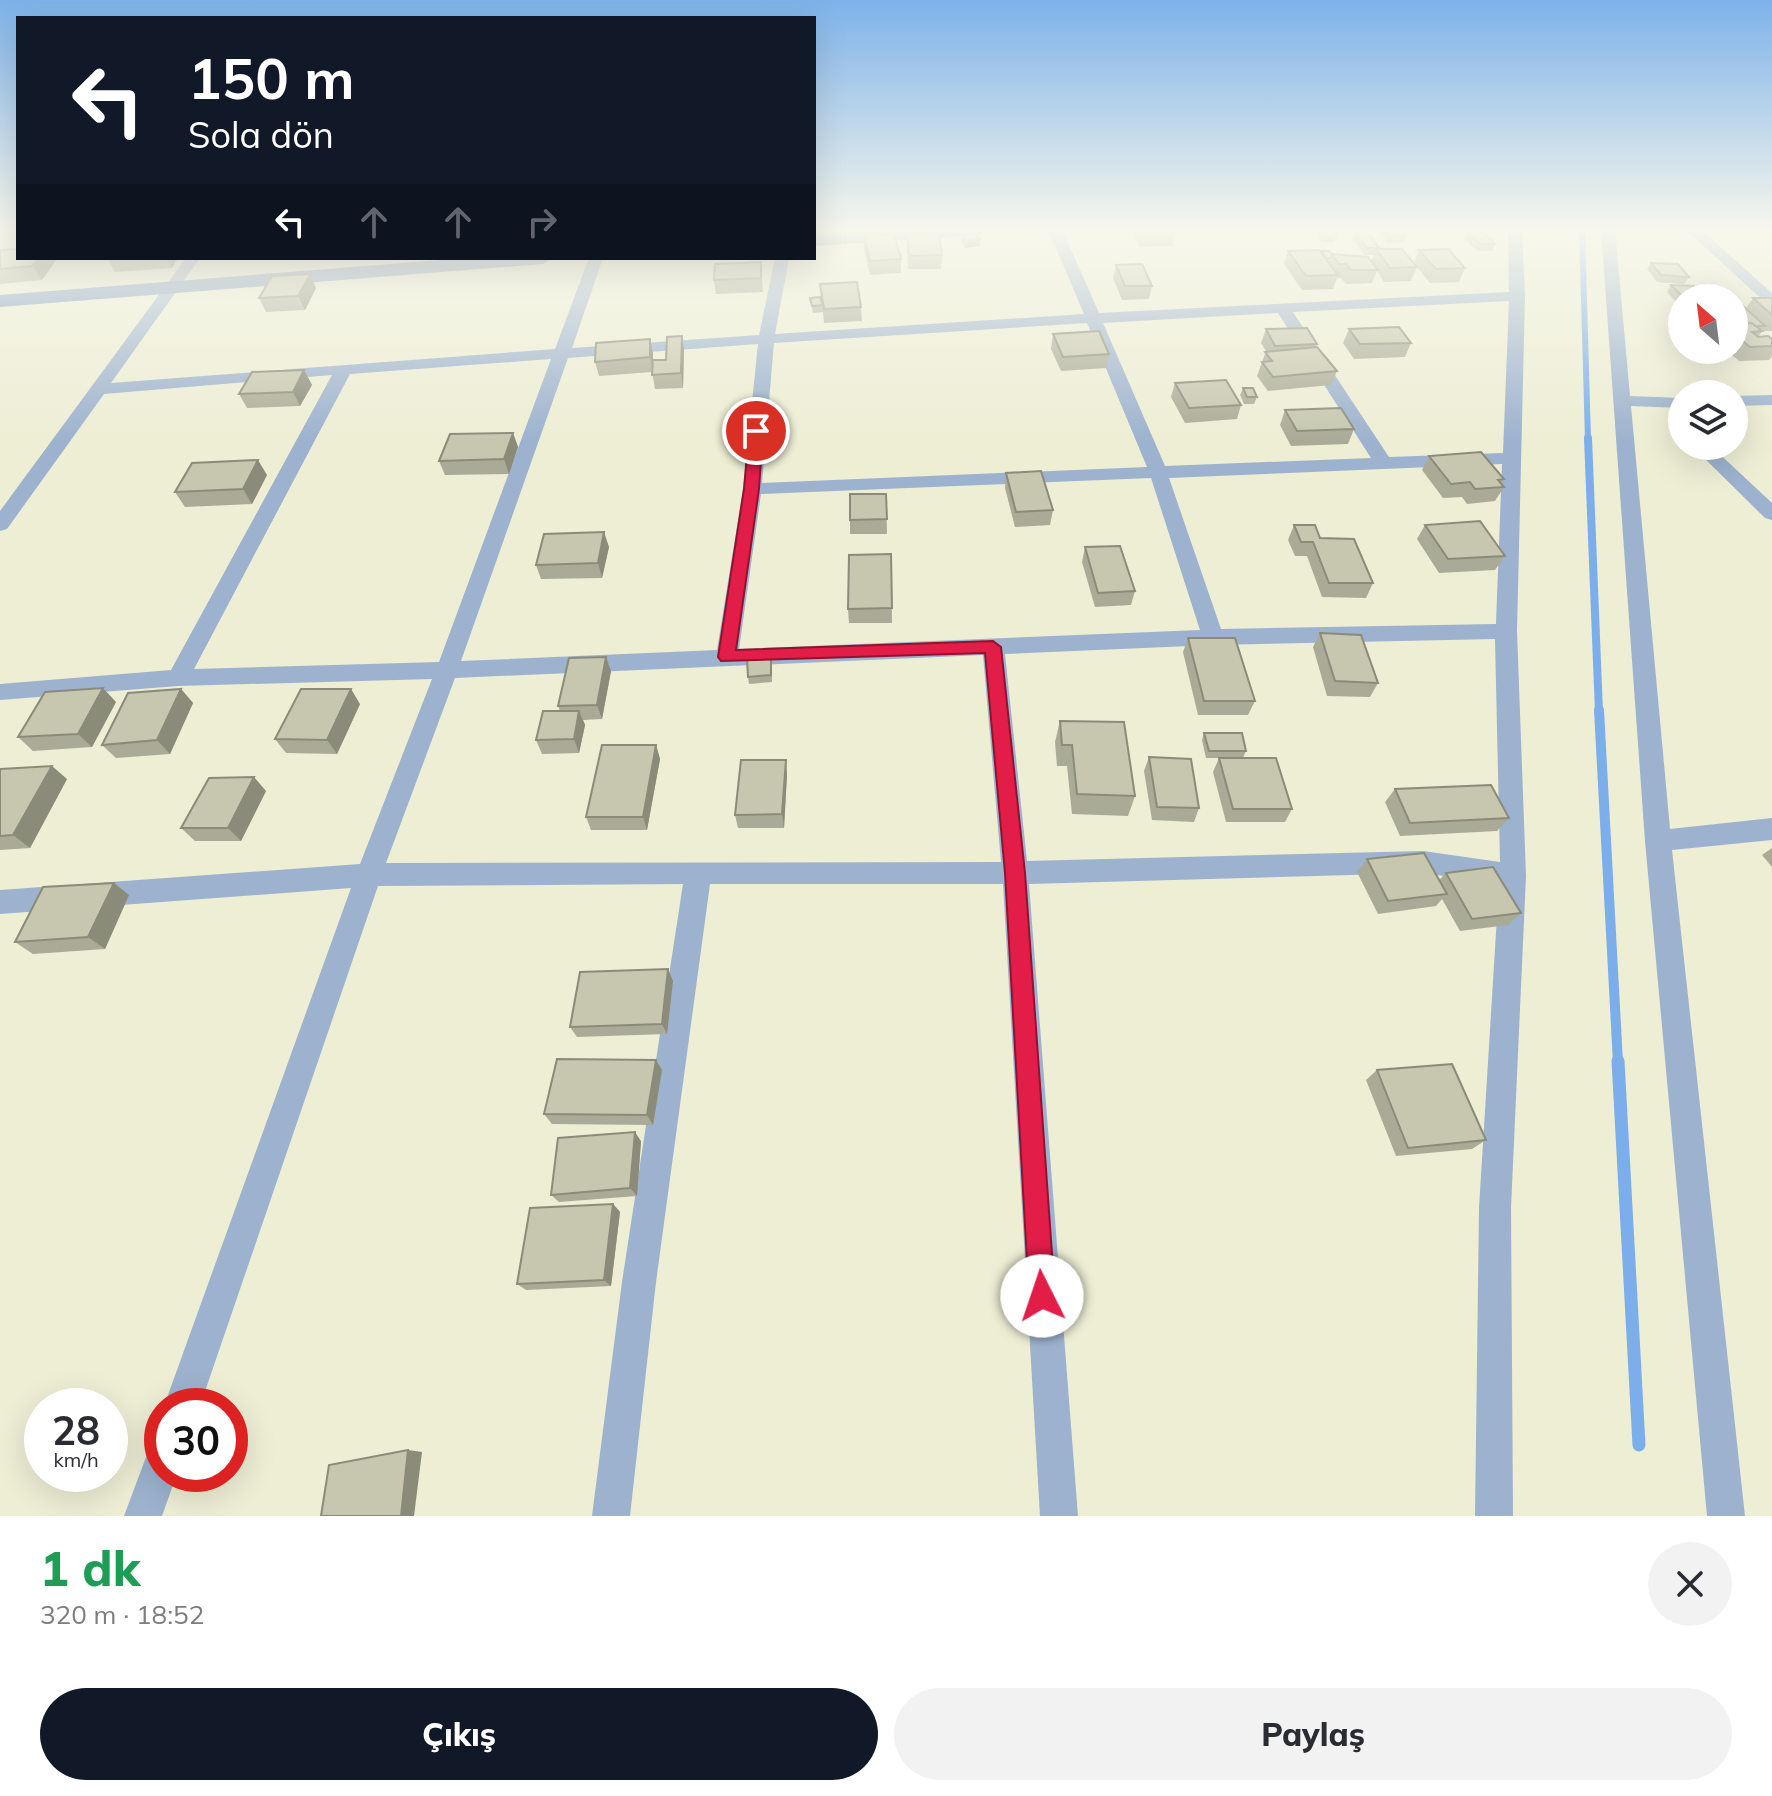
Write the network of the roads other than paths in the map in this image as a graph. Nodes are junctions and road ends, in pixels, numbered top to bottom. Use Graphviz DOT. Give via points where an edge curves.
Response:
graph roads {
  1 [pos="163,300"];
  2 [pos="581,300"];
  3 [pos="774,300"];
  4 [pos="1083,300"];
  5 [pos="1437,300"];
  6 [pos="1517,300"];
  7 [pos="1614,300"];
  8 [pos="1282,307"];
  9 [pos="1091,319"];
  10 [pos="766,341"];
  11 [pos="562,354"];
  12 [pos="344,369"];
  13 [pos="100,389"];
  14 [pos="1772,400"];
  15 [pos="1622,401"];
  16 [pos="1748,401"];
  17 [pos="1662,404"];
  18 [pos="1668,404"];
  19 [pos="1668,411"];
  20 [pos="1509,458"];
  21 [pos="1716,460"];
  22 [pos="1382,461"];
  23 [pos="1158,471"];
  24 [pos="752,489"];
  25 [pos="1772,514"];
  26 [pos="0,525"];
  27 [pos="1506,631"];
  28 [pos="1213,637"];
  29 [pos="993,647"];
  30 [pos="727,657"];
  31 [pos="447,670"];
  32 [pos="178,678"];
  33 [pos="0,692"];
  34 [pos="1772,829"];
  35 [pos="1658,841"];
  36 [pos="698,873"];
  37 [pos="1015,873"];
  38 [pos="369,875"];
  39 [pos="1513,876"];
  40 [pos="0,902"];
  41 [pos="188,1388"];
  42 [pos="151,1492"];
  43 [pos="143,1516"];
  44 [pos="611,1516"];
  45 [pos="1059,1516"];
  46 [pos="1494,1516"];
  47 [pos="1726,1516"];
  1 -- 13 [label="street"];
  2 -- 11 [label="street"];
  3 -- 10 [label="street"];
  4 -- 9 [label="street"];
  5 -- 8 [label="street"];
  6 -- 20 [label="street"];
  7 -- 15 [label="street"];
  8 -- 9 [label="street"];
  8 -- 22 [label="street"];
  9 -- 10 [label="street"];
  9 -- 23 [label="street"];
  10 -- 11 [label="street"];
  10 -- 24 [label="street"];
  11 -- 12 [label="street"];
  11 -- 31 [label="street"];
  12 -- 13 [label="street"];
  12 -- 32 [label="street"];
  13 -- 26 [label="street"];
  14 -- 16 [label="street"];
  15 -- 17 [label="street"];
  15 -- 35 [label="street"];
  17 -- 18 [label="street"];
  17 -- 19 [label="street"];
  20 -- 22 [label="street"];
  20 -- 27 [label="street"];
  21 -- 25 [label="street"];
  22 -- 23 [label="street"];
  23 -- 24 [label="street"];
  23 -- 28 [label="street"];
  24 -- 30 [label="street"];
  27 -- 28 [label="street"];
  27 -- 39 [label="street"];
  28 -- 29 [label="street"];
  29 -- 30 [label="street"];
  29 -- 37 [label="street"];
  30 -- 31 [label="street"];
  31 -- 32 [label="street"];
  31 -- 38 [label="street"];
  32 -- 33 [label="street"];
  34 -- 35 [label="street"];
  35 -- 47 [label="street"];
  36 -- 37 [label="street"];
  36 -- 38 [label="street"];
  36 -- 44 [label="street"];
  37 -- 39 [label="street" via="1423,862"];
  37 -- 45 [label="street"];
  38 -- 40 [label="street"];
  38 -- 41 [label="street"];
  39 -- 46 [label="street" via="1495,1208"];
  42 -- 43 [label="street"];
}
